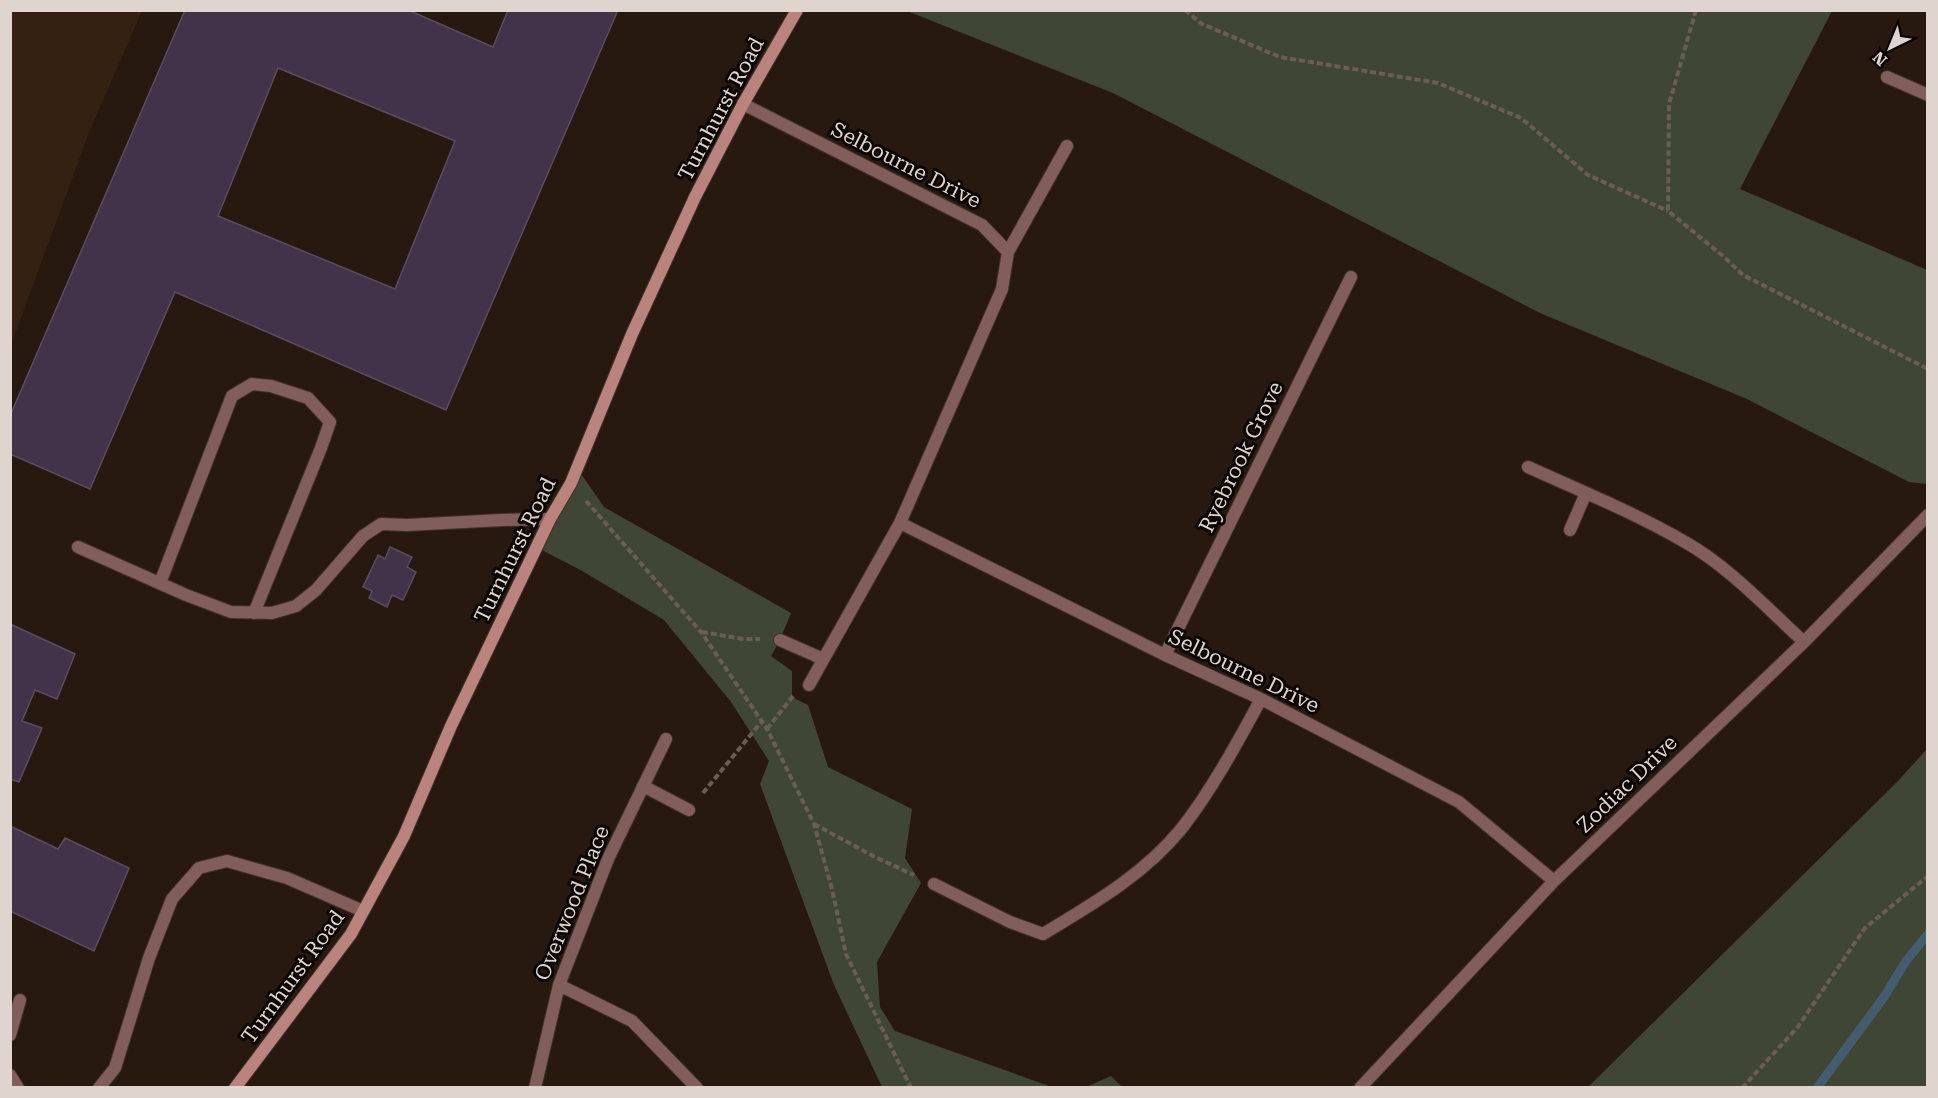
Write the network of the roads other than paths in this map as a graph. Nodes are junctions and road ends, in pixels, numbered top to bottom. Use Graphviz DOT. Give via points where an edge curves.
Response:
graph roads {
  1 [pos="798,10"];
  2 [pos="1887,77"];
  3 [pos="1928,95"];
  4 [pos="743,104"];
  5 [pos="1067,146"];
  6 [pos="1008,252"];
  7 [pos="1351,277"];
  8 [pos="1528,467"];
  9 [pos="1586,493"];
  10 [pos="1928,515"];
  11 [pos="550,519"];
  12 [pos="900,524"];
  13 [pos="1570,530"];
  14 [pos="78,547"];
  15 [pos="160,583"];
  16 [pos="254,613"];
  17 [pos="780,640"];
  18 [pos="1804,642"];
  19 [pos="1165,655"];
  20 [pos="823,659"];
  21 [pos="809,685"];
  22 [pos="1261,699"];
  23 [pos="666,739"];
  24 [pos="643,786"];
  25 [pos="689,810"];
  26 [pos="1554,881"];
  27 [pos="934,884"];
  28 [pos="363,911"];
  29 [pos="559,985"];
  30 [pos="20,1000"];
  31 [pos="10,1035"];
  32 [pos="10,1075"];
  33 [pos="18,1088"];
  34 [pos="99,1088"];
  35 [pos="235,1088"];
  36 [pos="535,1088"];
  37 [pos="696,1088"];
  38 [pos="1360,1088"];
  1 -- 4 [label="street, Turnhurst Road"];
  2 -- 3 [label="street"];
  4 -- 6 [label="street, Selbourne Drive" via="982,225"];
  4 -- 11 [label="street, Turnhurst Road" via="695,197 632,334 571,483"];
  5 -- 6 [label="street"];
  6 -- 12 [label="street" via="1002,289"];
  7 -- 19 [label="street, Ryebrook Grove"];
  8 -- 9 [label="street"];
  9 -- 13 [label="street"];
  9 -- 18 [label="street" via="1687,543 1736,579"];
  10 -- 18 [label="street, Zodiac Drive"];
  11 -- 16 [label="street" via="381,524 363,536 316,590 296,606"];
  11 -- 28 [label="street, Turnhurst Road" via="451,726 404,836"];
  12 -- 19 [label="street, Selbourne Drive"];
  12 -- 20 [label="street"];
  14 -- 15 [label="street"];
  15 -- 16 [label="street" via="231,612"];
  15 -- 16 [label="street" via="232,396 252,384 271,386 308,398 330,422"];
  17 -- 20 [label="street"];
  18 -- 26 [label="street, Zodiac Drive"];
  19 -- 22 [label="street, Selbourne Drive"];
  20 -- 21 [label="street"];
  22 -- 26 [label="street, Selbourne Drive" via="1459,801"];
  22 -- 27 [label="street" via="1226,764 1181,829 1143,867 1098,901 1043,934"];
  23 -- 24 [label="street, Overwood Place"];
  24 -- 25 [label="street"];
  24 -- 29 [label="street, Overwood Place" via="608,859"];
  26 -- 38 [label="street, Zodiac Drive"];
  28 -- 34 [label="street" via="287,878 227,861 199,868 172,900 149,958 115,1068"];
  28 -- 35 [label="street, Turnhurst Road" via="351,934"];
  29 -- 36 [label="street, Overwood Place"];
  29 -- 37 [label="street" via="632,1021"];
  30 -- 31 [label="street"];
  32 -- 33 [label="street"];
}
